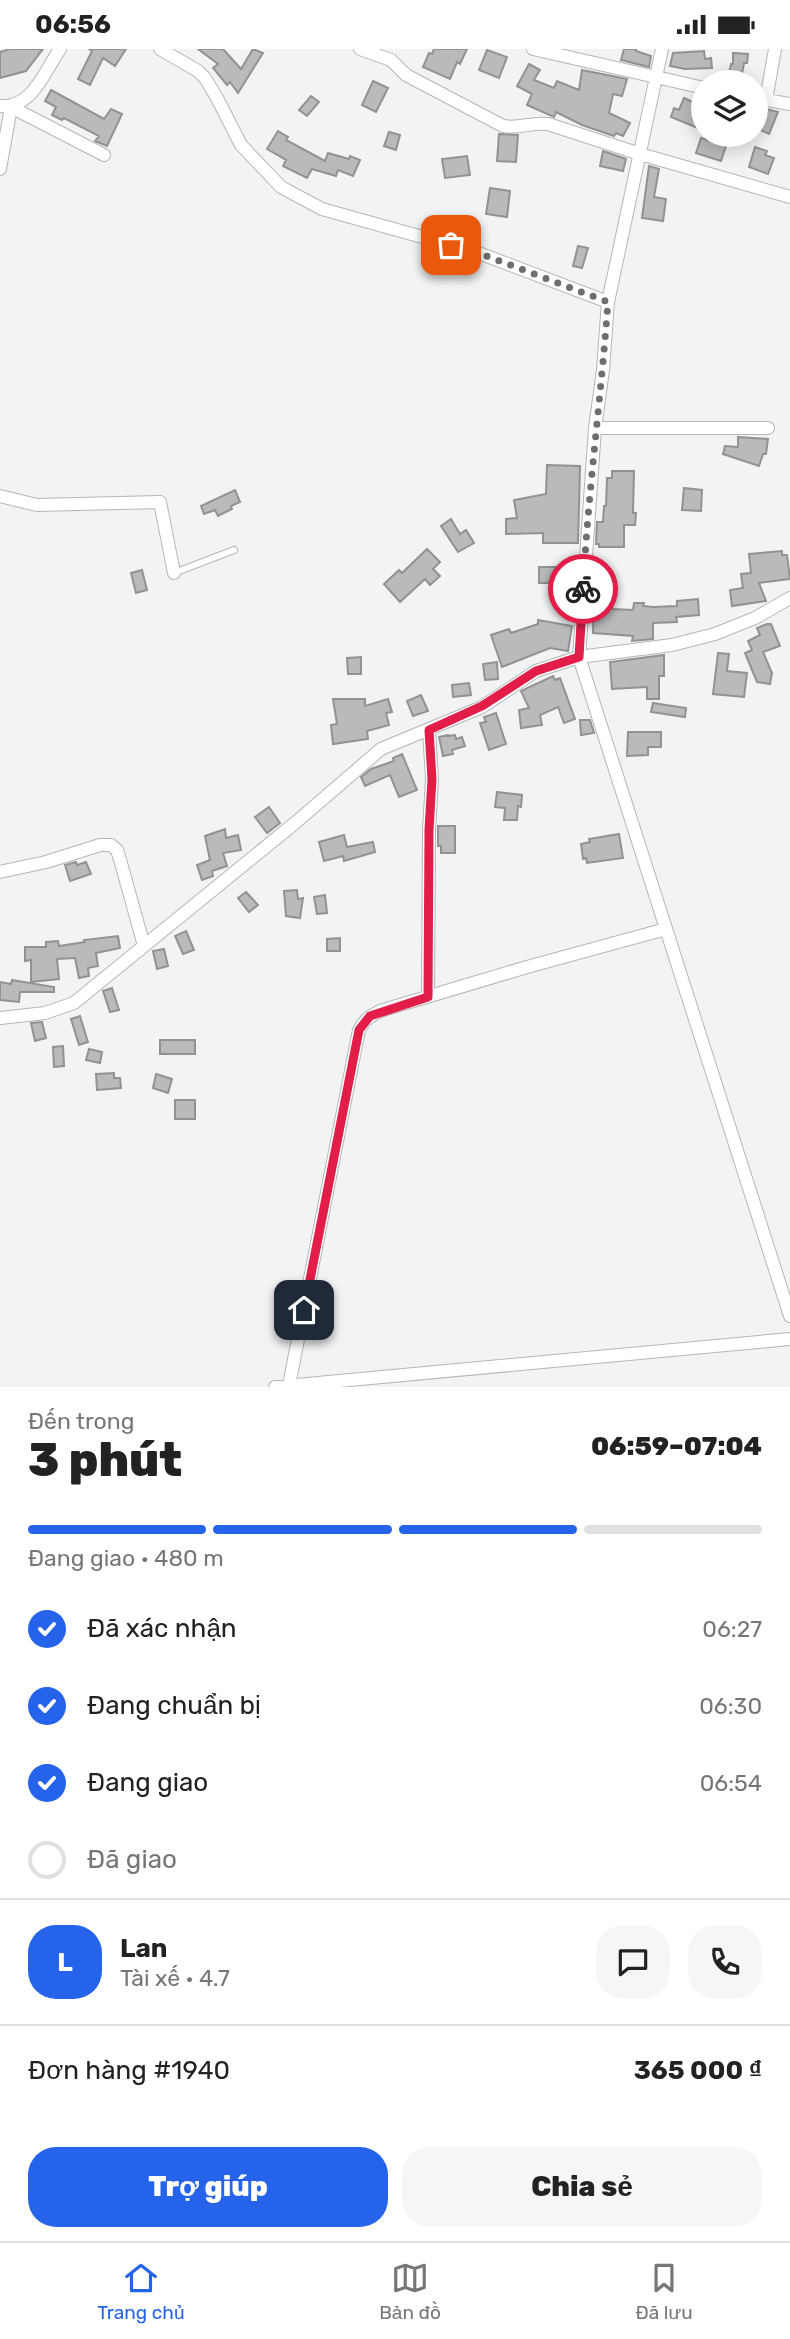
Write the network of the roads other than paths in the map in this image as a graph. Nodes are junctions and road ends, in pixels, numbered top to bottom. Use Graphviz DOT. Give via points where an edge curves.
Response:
graph roads {
  1 [pos="60,49"];
  2 [pos="160,49"];
  3 [pos="360,49"];
  4 [pos="533,49"];
  5 [pos="662,49"];
  6 [pos="775,49"];
  7 [pos="768,74"];
  8 [pos="656,78"];
  9 [pos="691,85"];
  10 [pos="768,100"];
  11 [pos="790,104"];
  12 [pos="5,107"];
  13 [pos="639,154"];
  14 [pos="104,155"];
  15 [pos="0,169"];
  16 [pos="790,197"];
  17 [pos="608,302"];
  18 [pos="595,428"];
  19 [pos="768,428"];
  20 [pos="0,496"];
  21 [pos="234,550"];
  22 [pos="174,573"];
  23 [pos="790,599"];
  24 [pos="579,657"];
  25 [pos="429,730"];
  26 [pos="0,872"];
  27 [pos="666,929"];
  28 [pos="144,946"];
  29 [pos="428,997"];
  30 [pos="0,1018"];
  31 [pos="790,1316"];
  32 [pos="790,1339"];
  33 [pos="289,1385"];
  34 [pos="275,1387"];
  1 -- 12 [label="street" via="31,95"];
  2 -- 17 [label="street" via="205,78 240,145 281,187 323,209 476,252"];
  3 -- 13 [label="street" via="391,60 406,75 503,126 548,124"];
  4 -- 8 [label="street"];
  5 -- 8 [label="street"];
  6 -- 7 [label="street"];
  8 -- 9 [label="street"];
  8 -- 13 [label="street"];
  10 -- 11 [label="street"];
  12 -- 14 [label="street"];
  12 -- 15 [label="street"];
  13 -- 16 [label="street"];
  13 -- 17 [label="street"];
  17 -- 18 [label="street"];
  18 -- 19 [label="street"];
  18 -- 24 [label="street"];
  20 -- 22 [label="street" via="37,505 160,502"];
  21 -- 22 [label="lane"];
  23 -- 24 [label="street" via="755,618 672,645"];
  24 -- 25 [label="street" via="536,671 482,706"];
  24 -- 27 [label="street"];
  25 -- 28 [label="street" via="381,749"];
  25 -- 29 [label="street"];
  26 -- 28 [label="street" via="111,845 117,849"];
  27 -- 29 [label="street"];
  27 -- 31 [label="street"];
  28 -- 30 [label="street" via="74,1003 45,1013"];
  29 -- 33 [label="street" via="370,1016 359,1030"];
  32 -- 33 [label="street"];
  33 -- 34 [label="street"];
}
